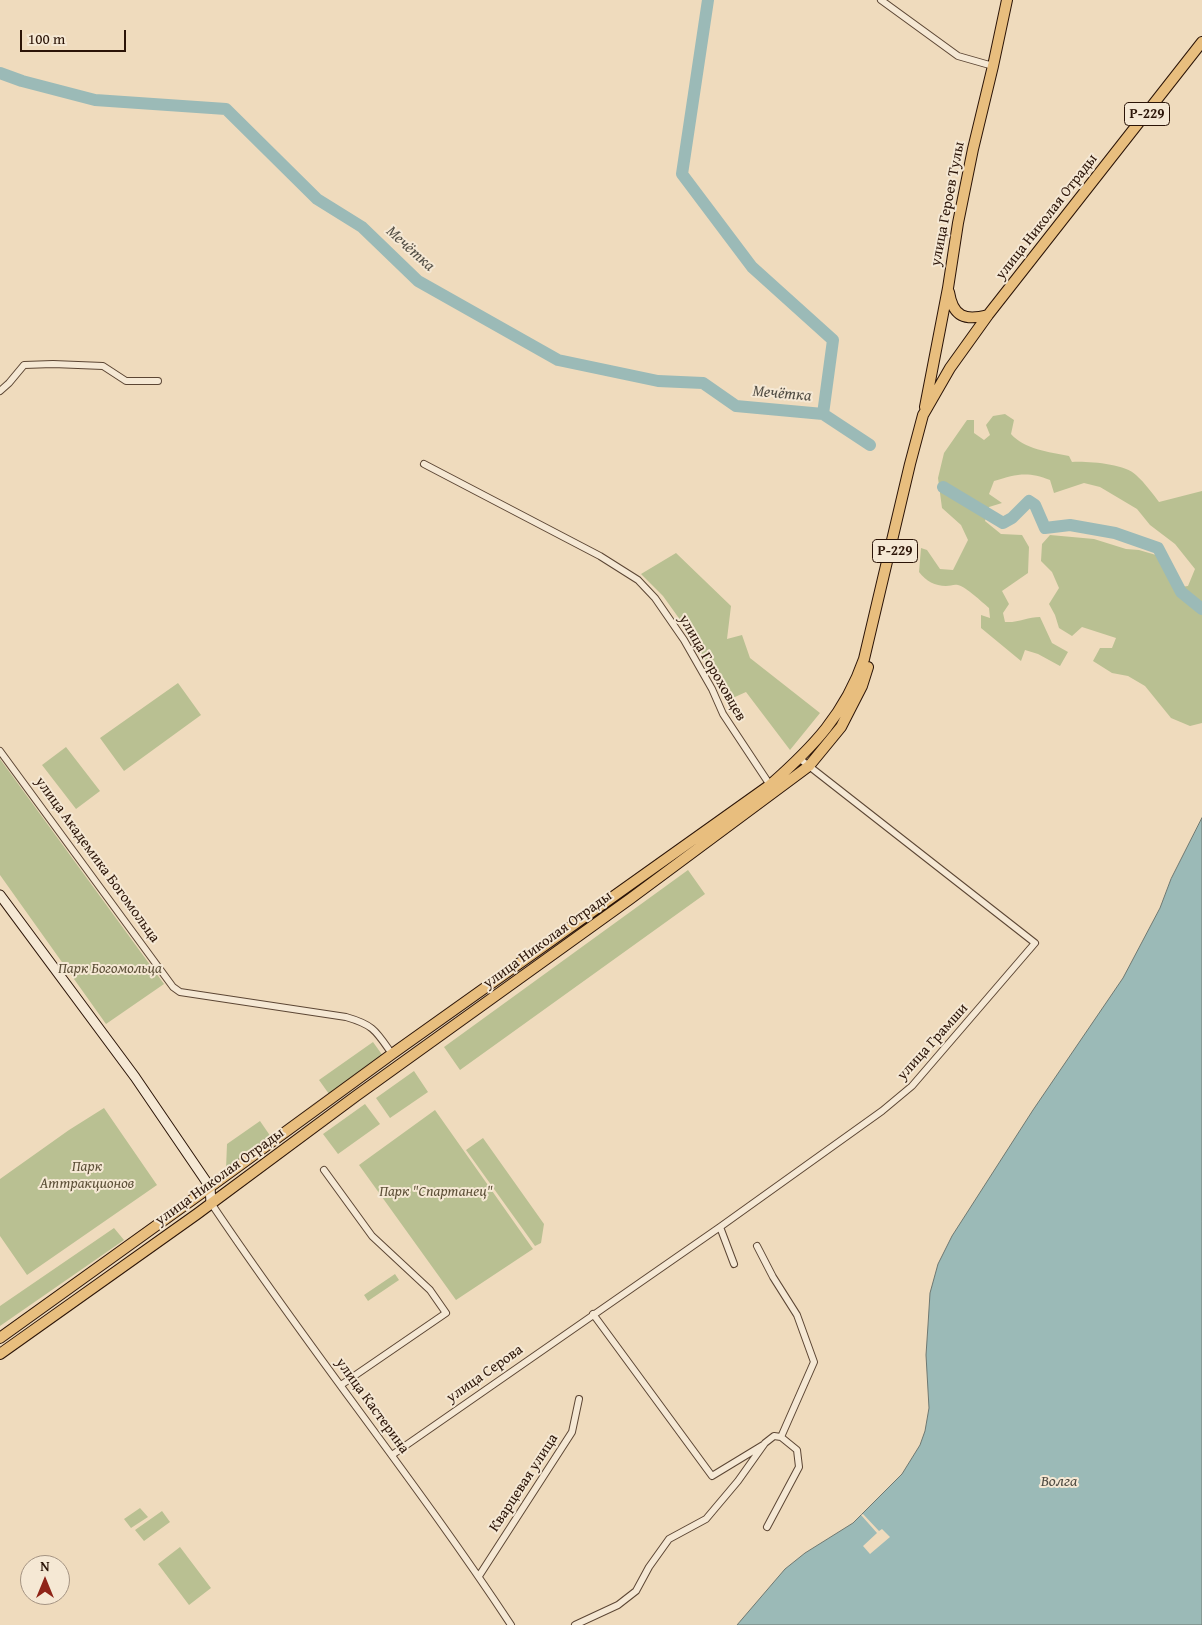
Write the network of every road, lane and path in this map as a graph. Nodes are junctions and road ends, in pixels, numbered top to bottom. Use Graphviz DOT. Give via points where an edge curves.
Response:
graph roads {
  1 [pos="881,0"];
  2 [pos="1007,0"];
  3 [pos="1202,42"];
  4 [pos="993,66"];
  5 [pos="948,288"];
  6 [pos="988,315"];
  7 [pos="158,381"];
  8 [pos="0,391"];
  9 [pos="923,415"];
  10 [pos="424,464"];
  11 [pos="0,750"];
  12 [pos="800,759"];
  13 [pos="809,766"];
  14 [pos="770,785"];
  15 [pos="0,895"];
  16 [pos="392,1054"];
  17 [pos="324,1170"];
  18 [pos="210,1187"];
  19 [pos="211,1204"];
  20 [pos="720,1226"];
  21 [pos="757,1246"];
  22 [pos="734,1264"];
  23 [pos="593,1314"];
  24 [pos="0,1338"];
  25 [pos="0,1354"];
  26 [pos="341,1385"];
  27 [pos="579,1399"];
  28 [pos="781,1438"];
  29 [pos="766,1443"];
  30 [pos="392,1456"];
  31 [pos="767,1526"];
  32 [pos="479,1576"];
  33 [pos="511,1625"];
  34 [pos="575,1625"];
  1 -- 4 [label="street" via="958,56"];
  2 -- 4 [label="main road, улица Героев Тулы"];
  3 -- 6 [label="main road, улица Николая Отрады / Р-229"];
  4 -- 5 [label="main road, улица Героев Тулы" via="969,167"];
  5 -- 6 [label="main road" via="950,301 962,316"];
  5 -- 9 [label="main road, улица Героев Тулы"];
  6 -- 9 [label="main road, улица Николая Отрады / Р-229" via="950,368"];
  7 -- 8 [label="street" via="126,380 103,366 24,365"];
  9 -- 12 [label="main road, улица Николая Отрады / Р-229" via="864,659 844,705"];
  9 -- 13 [label="main road, улица Николая Отрады / Р-229" via="877,636 862,686 841,727"];
  10 -- 14 [label="street, улица Гороховцев" via="600,556 638,580 655,598 684,640 723,714"];
  11 -- 16 [label="street, улица Академика Богомольца" via="173,987 180,992 354,1019 372,1027"];
  12 -- 13 [label="street, улица Грамши"];
  12 -- 14 [label="main road, улица Николая Отрады"];
  13 -- 19 [label="main road, улица Николая Отрады"];
  13 -- 20 [label="street, улица Грамши" via="1034,943 912,1086 882,1111"];
  14 -- 16 [label="main road, улица Николая Отрады"];
  15 -- 18 [label="street" via="135,1078"];
  16 -- 18 [label="main road, улица Николая Отрады"];
  17 -- 26 [label="street" via="372,1236 430,1290 446,1313"];
  18 -- 19 [label="street"];
  18 -- 24 [label="main road, улица Николая Отрады"];
  19 -- 25 [label="main road, улица Николая Отрады"];
  19 -- 26 [label="street, улица Кастерина"];
  20 -- 22 [label="street"];
  20 -- 23 [label="street, улица Грамши"];
  21 -- 28 [label="street" via="796,1315 814,1362"];
  23 -- 29 [label="street" via="712,1476"];
  23 -- 30 [label="street, улица Серова"];
  26 -- 30 [label="street, улица Кастерина"];
  27 -- 32 [label="street, Кварцевая улица" via="572,1432"];
  28 -- 29 [label="street" via="774,1436"];
  28 -- 31 [label="street" via="797,1450 800,1467"];
  29 -- 34 [label="street" via="706,1518 669,1539 636,1591 618,1605"];
  30 -- 32 [label="street, улица Кастерина"];
  32 -- 33 [label="street, улица Кастерина"];
}
